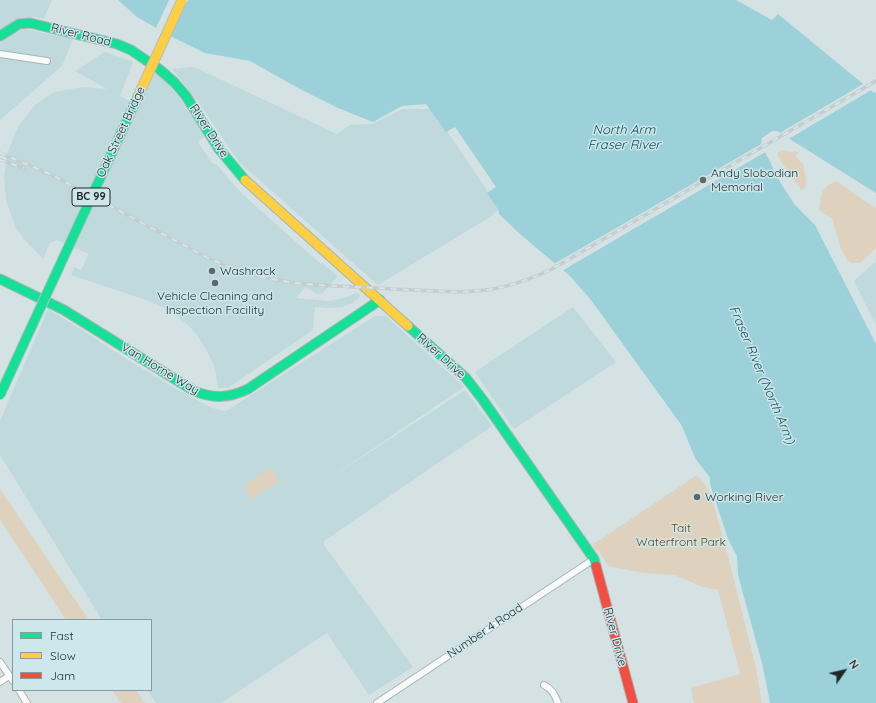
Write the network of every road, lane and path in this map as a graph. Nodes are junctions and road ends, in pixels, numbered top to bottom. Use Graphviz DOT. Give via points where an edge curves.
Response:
graph roads {
  1 [pos="175,0"];
  2 [pos="182,0"];
  3 [pos="0,36"];
  4 [pos="0,54"];
  5 [pos="47,61"];
  6 [pos="159,70"];
  7 [pos="0,280"];
  8 [pos="380,300"];
  9 [pos="0,380"];
  10 [pos="0,395"];
  11 [pos="594,559"];
  12 [pos="0,662"];
  13 [pos="11,679"];
  14 [pos="0,682"];
  15 [pos="544,685"];
  16 [pos="20,691"];
  17 [pos="28,703"];
  18 [pos="377,703"];
  19 [pos="558,703"];
  20 [pos="633,703"];
  1 -- 9 [label="main road, Oak Street Bridge / BC 99"];
  2 -- 10 [label="main road, Oak Street Bridge / BC 99, bridge"];
  3 -- 6 [label="main road, River Road" via="19,24 30,23 117,44 131,50"];
  4 -- 5 [label="street"];
  6 -- 8 [label="main road, River Drive" via="186,96 219,149 241,176"];
  7 -- 8 [label="main road, Van Horne Way" via="51,302 194,391 216,397 228,397 248,389"];
  8 -- 11 [label="main road, River Drive" via="466,378"];
  11 -- 18 [label="street, Number 4 Road"];
  11 -- 20 [label="main road, River Drive"];
  12 -- 13 [label="street"];
  13 -- 14 [label="street"];
  15 -- 19 [label="street" via="550,688"];
  16 -- 17 [label="street"];
}
